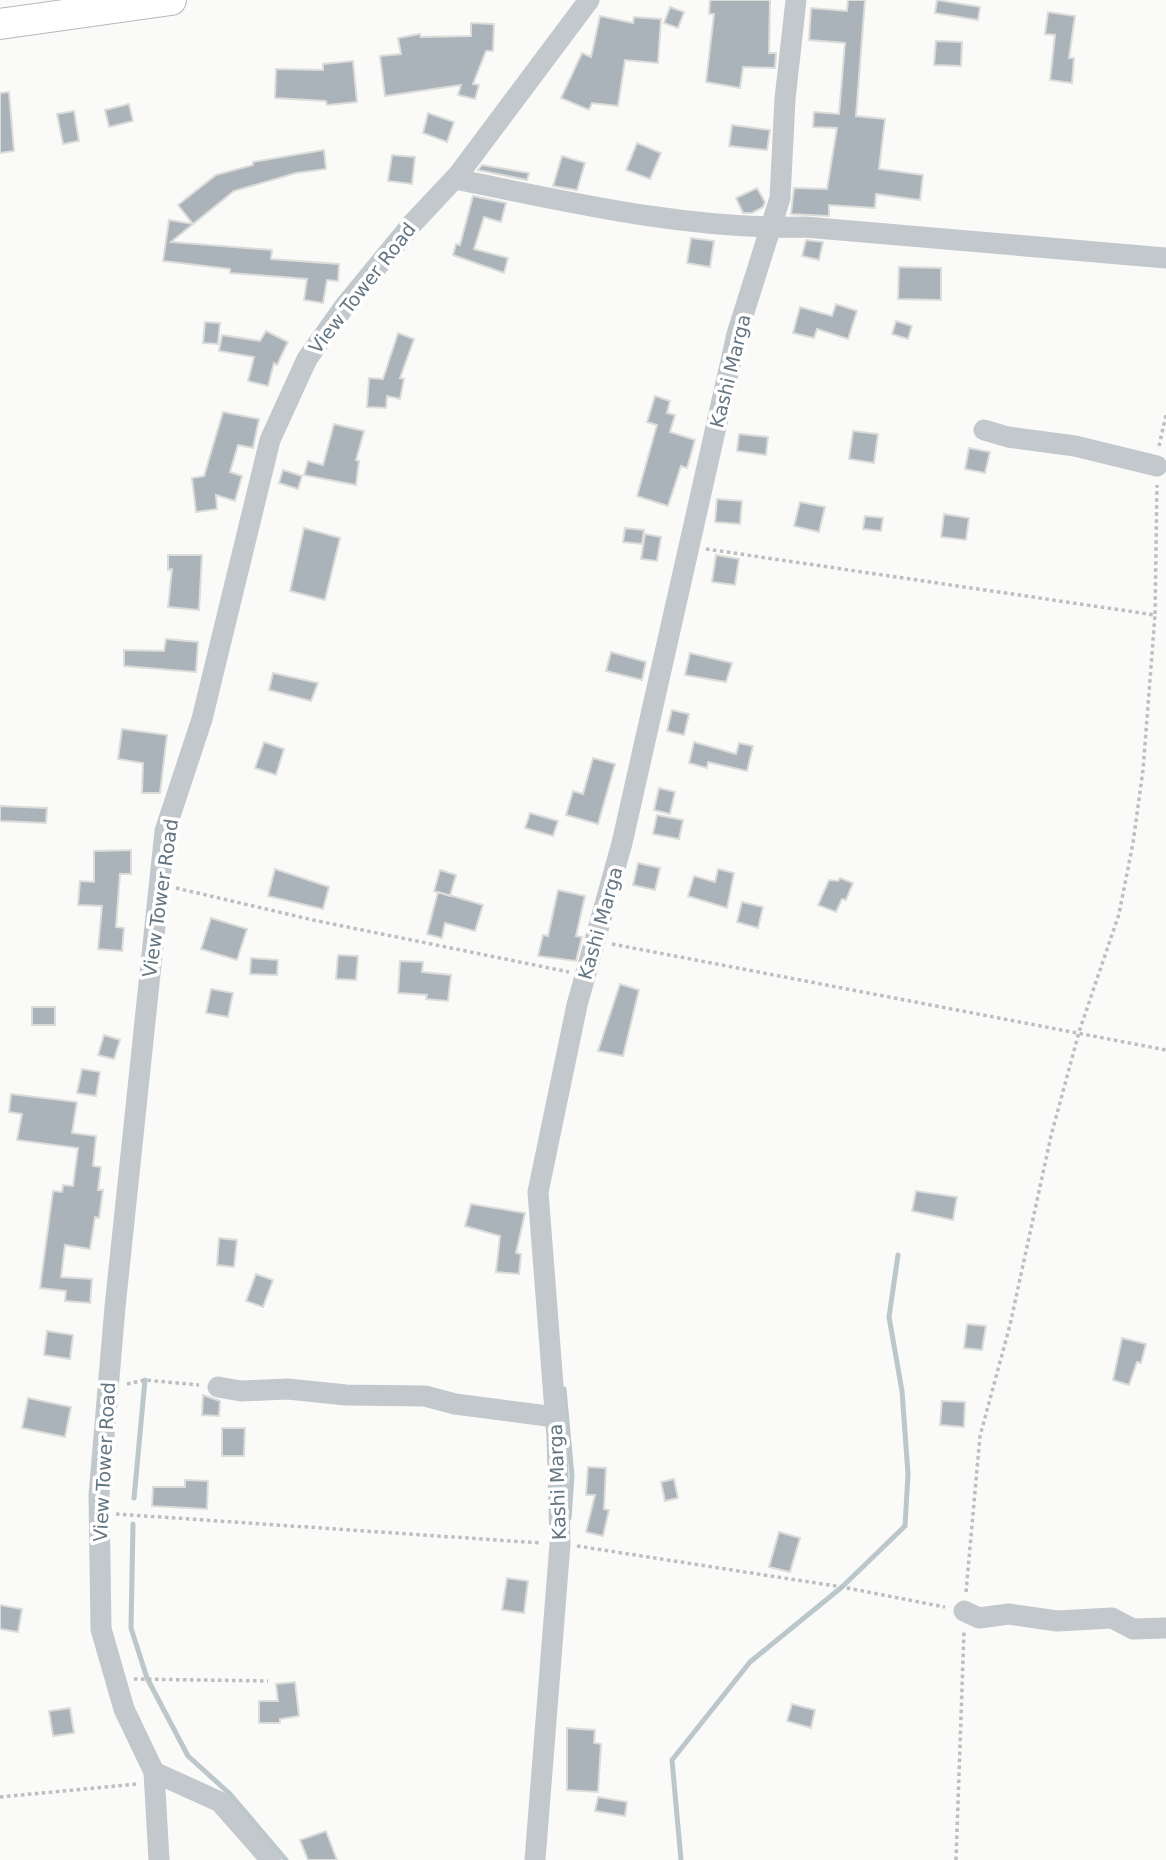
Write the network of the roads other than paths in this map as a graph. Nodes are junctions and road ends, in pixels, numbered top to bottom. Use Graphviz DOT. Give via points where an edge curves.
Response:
graph roads {
  1 [pos="171,0"];
  2 [pos="589,0"];
  3 [pos="796,0"];
  4 [pos="0,24"];
  5 [pos="458,175"];
  6 [pos="771,228"];
  7 [pos="1166,258"];
  8 [pos="984,430"];
  9 [pos="1157,466"];
  10 [pos="218,1387"];
  11 [pos="555,1417"];
  12 [pos="964,1611"];
  13 [pos="1166,1628"];
  14 [pos="151,1781"];
  15 [pos="159,1860"];
  16 [pos="271,1860"];
  17 [pos="535,1860"];
  1 -- 4 [label="highway"];
  2 -- 5 [label="street, View Tower Road"];
  3 -- 6 [label="street, Kashi Marga" via="780,198"];
  5 -- 6 [label="street" via="460,180 622,212"];
  5 -- 14 [label="street, View Tower Road" via="412,224 314,348 270,440 202,719 165,831 107,1387 99,1514 101,1629"];
  6 -- 7 [label="street" via="805,227"];
  6 -- 11 [label="street, Kashi Marga" via="737,334 538,1192"];
  8 -- 9 [label="street"];
  10 -- 11 [label="street" via="425,1396"];
  11 -- 17 [label="street, Kashi Marga" via="560,1544"];
  12 -- 13 [label="street" via="979,1618 1009,1614 1057,1621 1112,1618 1133,1629"];
  14 -- 15 [label="street, View Tower Road"];
  14 -- 16 [label="street" via="220,1802"];
}
